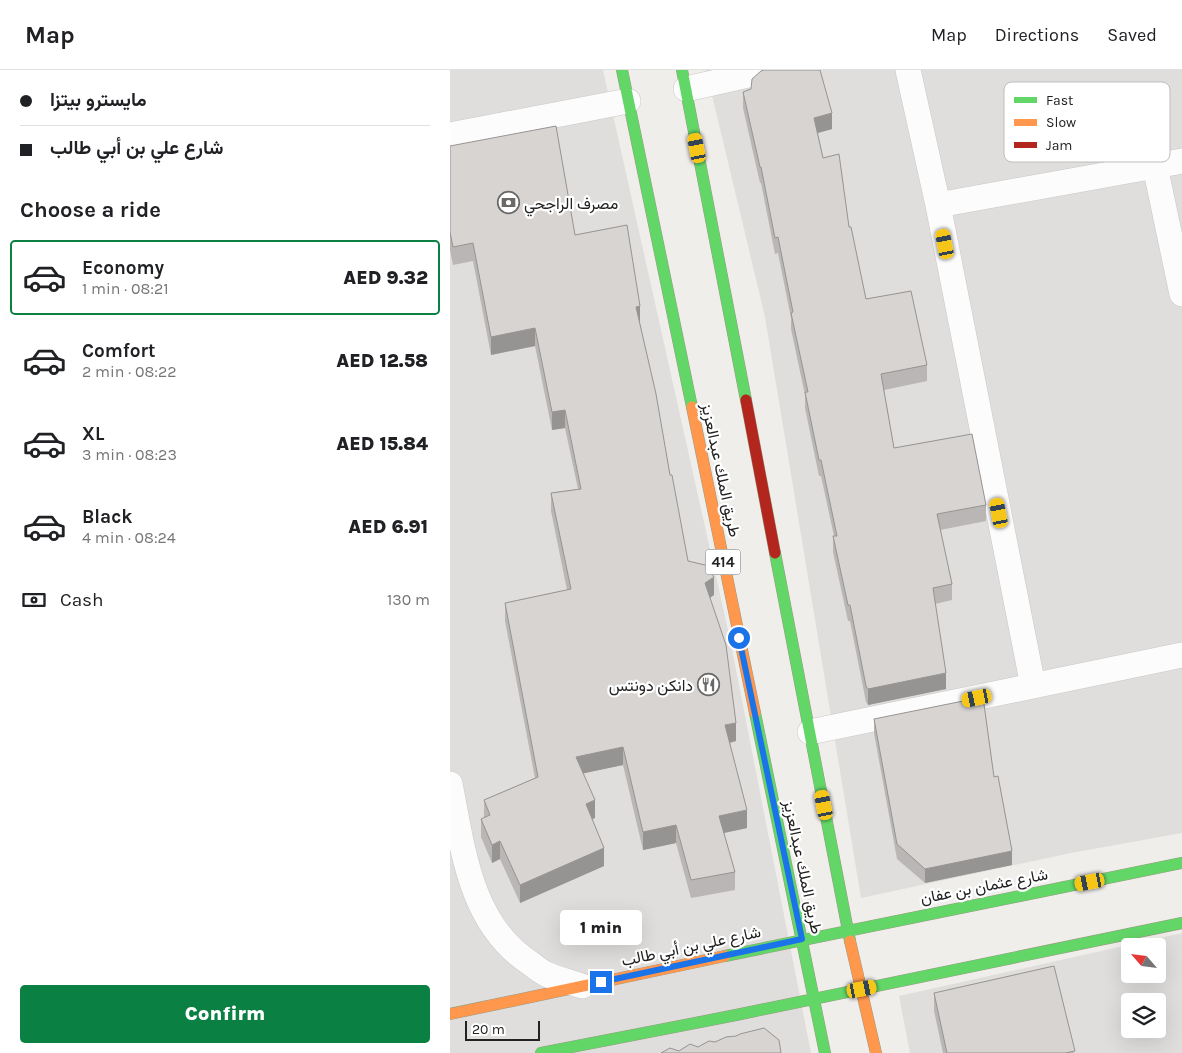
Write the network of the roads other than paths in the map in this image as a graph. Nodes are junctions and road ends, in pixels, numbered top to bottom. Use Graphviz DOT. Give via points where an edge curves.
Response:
graph roads {
  1 [pos="622,70"];
  2 [pos="770,70"];
  3 [pos="908,70"];
  4 [pos="684,80"];
  5 [pos="628,101"];
  6 [pos="450,136"];
  7 [pos="1182,161"];
  8 [pos="1155,166"];
  9 [pos="938,205"];
  10 [pos="1182,294"];
  11 [pos="1182,655"];
  12 [pos="1033,686"];
  13 [pos="810,732"];
  14 [pos="451,794"];
  15 [pos="1182,863"];
  16 [pos="1182,923"];
  17 [pos="848,930"];
  18 [pos="797,940"];
  19 [pos="582,986"];
  20 [pos="862,989"];
  21 [pos="814,999"];
  22 [pos="450,1014"];
  23 [pos="542,1053"];
  24 [pos="826,1053"];
  25 [pos="876,1053"];
  1 -- 5 [label="main road, طريق الملك عبدالعزيز / 414"];
  2 -- 4 [label="street"];
  3 -- 9 [label="street"];
  4 -- 13 [label="main road, طريق الملك عبدالعزيز"];
  5 -- 6 [label="street"];
  5 -- 18 [label="main road, طريق الملك عبدالعزيز / 414"];
  7 -- 8 [label="street"];
  8 -- 9 [label="street"];
  8 -- 10 [label="street"];
  9 -- 12 [label="street"];
  11 -- 12 [label="street"];
  12 -- 13 [label="street"];
  13 -- 17 [label="main road, طريق الملك عبدالعزيز"];
  14 -- 19 [label="street" via="465,864 476,896 496,932 519,956 544,973"];
  15 -- 17 [label="main road, شارع عثمان بن عفان"];
  16 -- 20 [label="main road"];
  17 -- 18 [label="main road, شارع عثمان بن عفان"];
  17 -- 20 [label="main road, طريق الملك عبدالعزيز"];
  18 -- 19 [label="main road, شارع علي بن أبي طالب"];
  18 -- 21 [label="main road, طريق الملك عبدالعزيز / 414"];
  19 -- 22 [label="main road, شارع علي بن أبي طالب"];
  20 -- 21 [label="main road"];
  20 -- 25 [label="main road, طريق الملك عبدالعزيز"];
  21 -- 23 [label="main road"];
  21 -- 24 [label="main road, طريق الملك عبدالعزيز / 414"];
}
